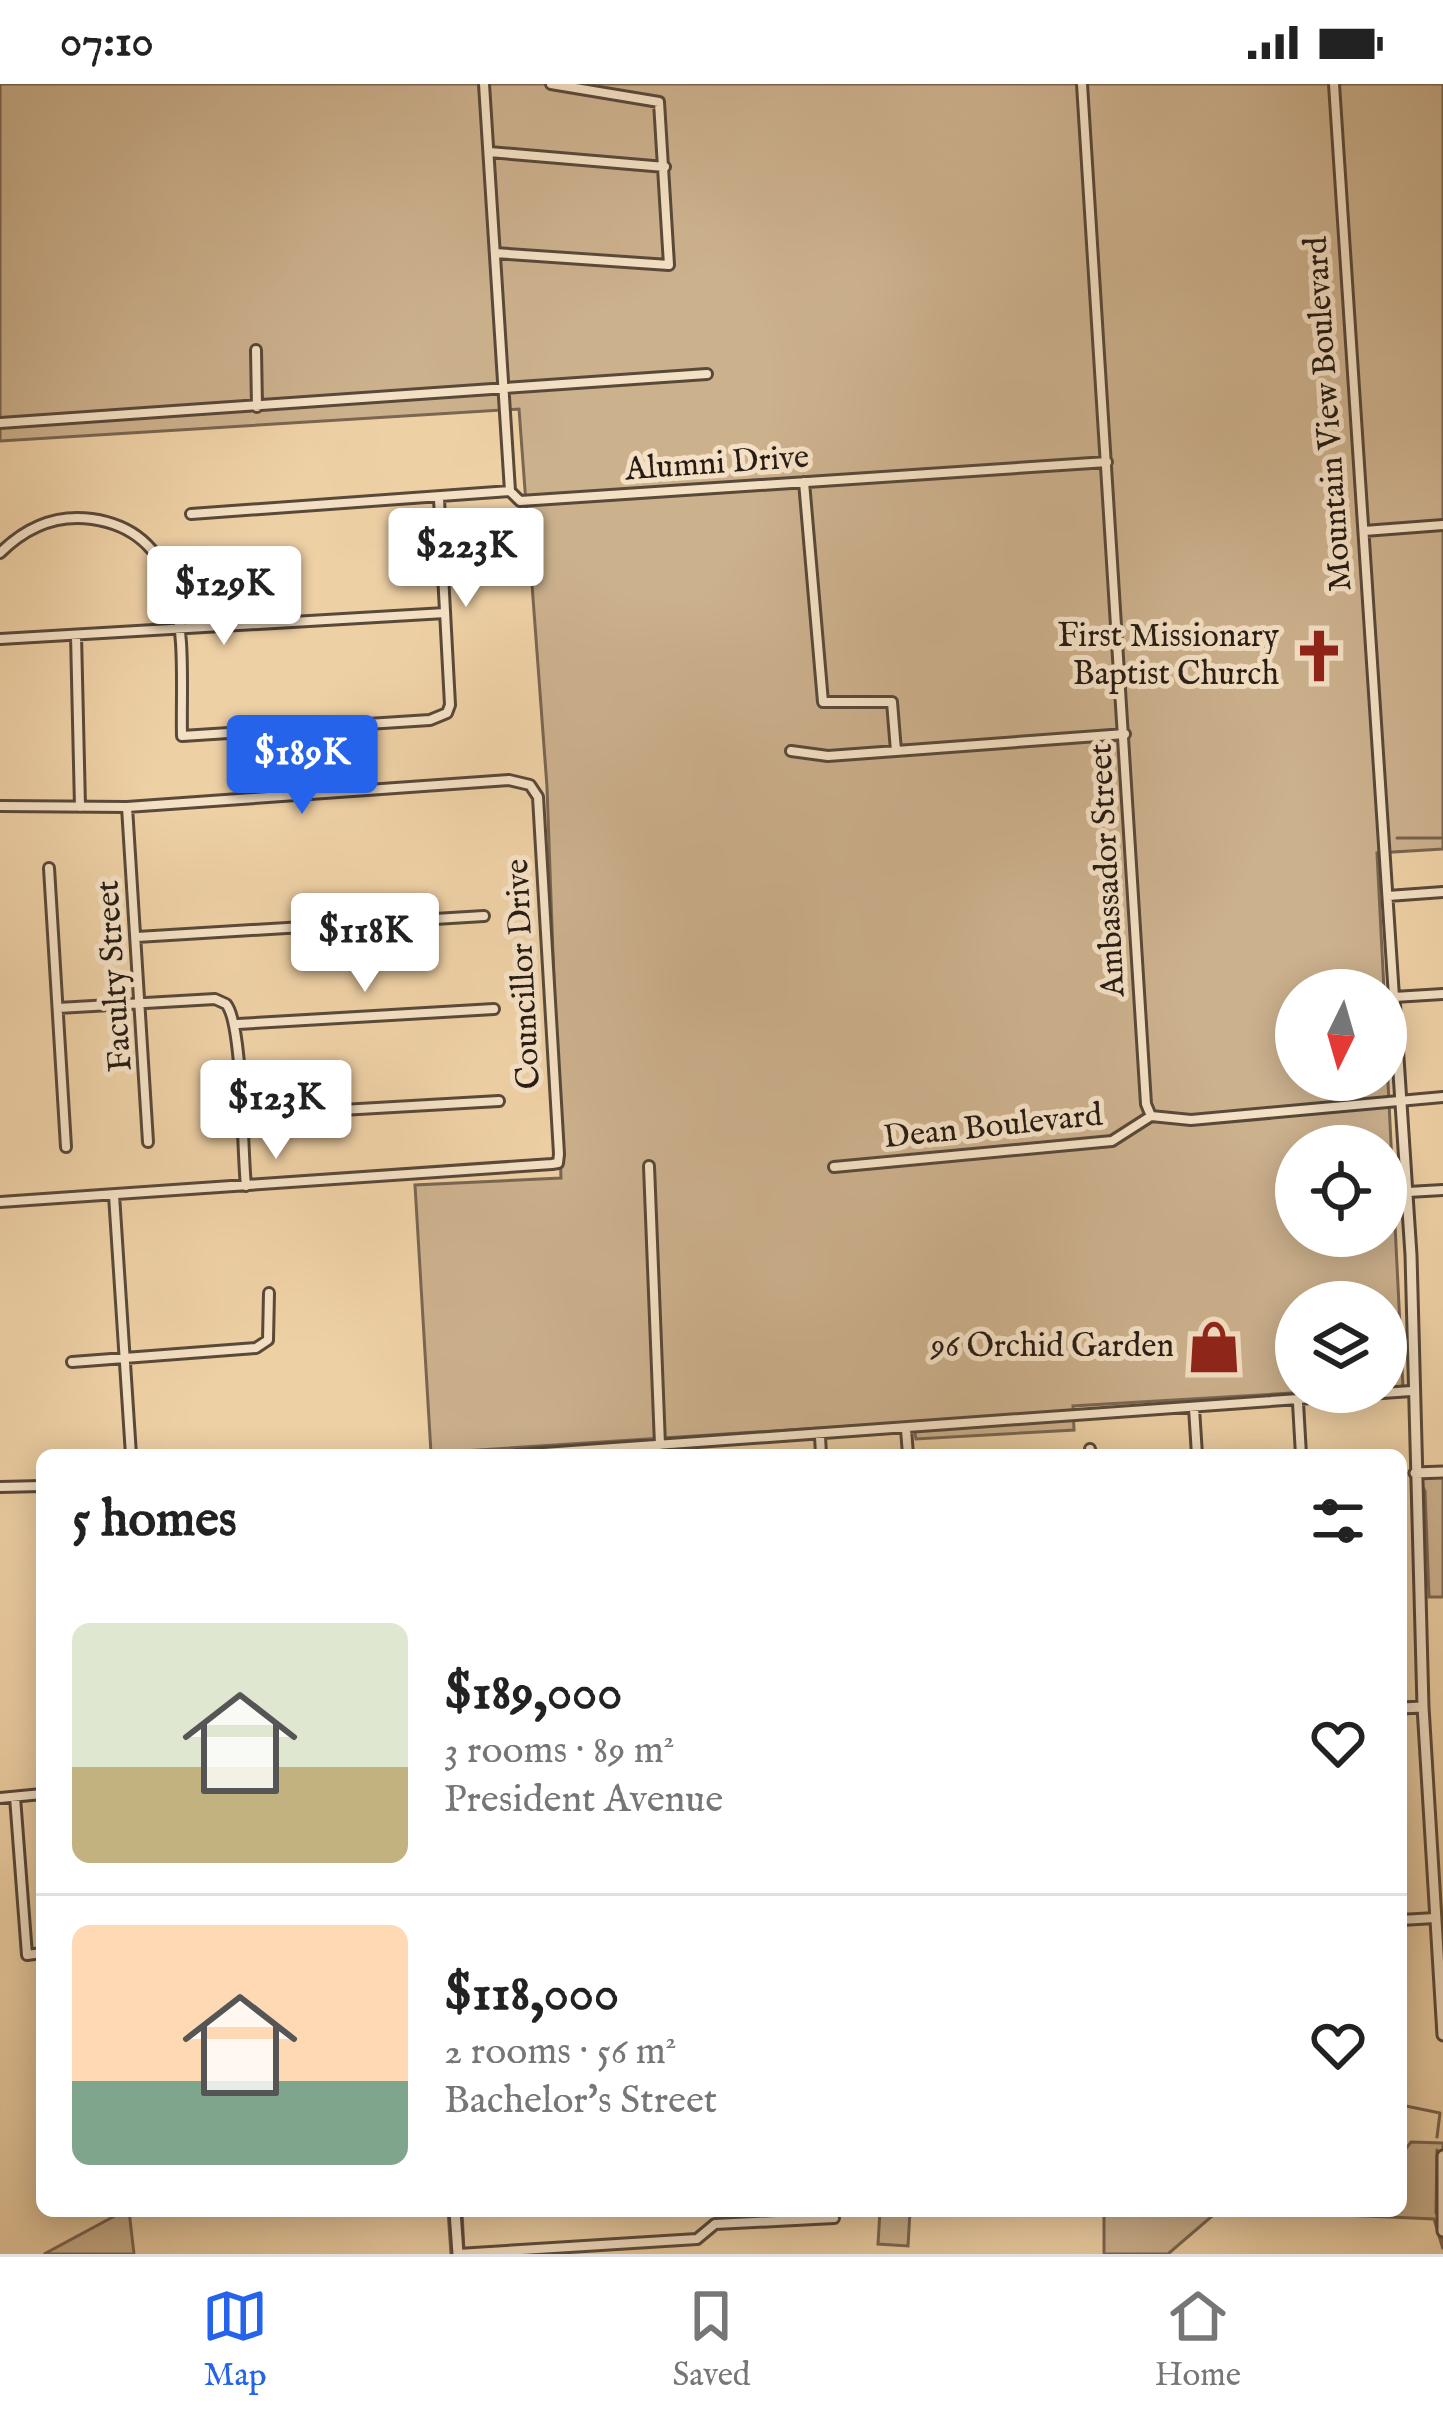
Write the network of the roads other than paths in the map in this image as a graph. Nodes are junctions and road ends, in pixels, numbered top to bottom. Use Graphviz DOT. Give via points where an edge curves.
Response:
graph roads {
  1 [pos="484,84"];
  2 [pos="551,84"];
  3 [pos="1082,84"];
  4 [pos="1334,84"];
  5 [pos="489,152"];
  6 [pos="665,167"];
  7 [pos="495,253"];
  8 [pos="256,350"];
  9 [pos="707,374"];
  10 [pos="504,392"];
  11 [pos="257,407"];
  12 [pos="0,423"];
  13 [pos="1107,462"];
  14 [pos="804,482"];
  15 [pos="510,490"];
  16 [pos="440,500"];
  17 [pos="191,514"];
  18 [pos="1443,525"];
  19 [pos="1364,531"];
  20 [pos="0,553"];
  21 [pos="445,613"];
  22 [pos="179,628"];
  23 [pos="76,634"];
  24 [pos="0,639"];
  25 [pos="1125,734"];
  26 [pos="791,751"];
  27 [pos="896,751"];
  28 [pos="0,806"];
  29 [pos="80,807"];
  30 [pos="127,807"];
  31 [pos="49,868"];
  32 [pos="1443,892"];
  33 [pos="1388,896"];
  34 [pos="484,916"];
  35 [pos="137,937"];
  36 [pos="1392,969"];
  37 [pos="1443,994"];
  38 [pos="1407,996"];
  39 [pos="142,1003"];
  40 [pos="58,1008"];
  41 [pos="494,1009"];
  42 [pos="238,1024"];
  43 [pos="1443,1097"];
  44 [pos="1407,1100"];
  45 [pos="500,1101"];
  46 [pos="1389,1101"];
  47 [pos="1400,1101"];
  48 [pos="238,1116"];
  49 [pos="1151,1116"];
  50 [pos="148,1142"];
  51 [pos="66,1147"];
  52 [pos="649,1166"];
  53 [pos="834,1167"];
  54 [pos="246,1186"];
  55 [pos="1443,1190"];
  56 [pos="1408,1192"];
  57 [pos="114,1195"];
  58 [pos="0,1202"];
  59 [pos="269,1293"];
  60 [pos="123,1358"];
  61 [pos="72,1362"];
  62 [pos="1407,1391"];
  63 [pos="1412,1391"];
  64 [pos="1275,1403"];
  65 [pos="1194,1408"];
  66 [pos="1299,1413"];
  67 [pos="906,1429"];
  68 [pos="820,1436"];
  69 [pos="732,1438"];
  70 [pos="130,1449"];
  71 [pos="653,1449"];
  72 [pos="733,1449"];
  73 [pos="821,1449"];
  74 [pos="908,1449"];
  75 [pos="1197,1449"];
  76 [pos="1301,1449"];
  77 [pos="1443,1472"];
  78 [pos="1415,1473"];
  79 [pos="36,1486"];
  80 [pos="0,1487"];
  81 [pos="1423,1707"];
  82 [pos="1407,1708"];
  83 [pos="15,1797"];
  84 [pos="0,1798"];
  85 [pos="36,1798"];
  86 [pos="1438,1891"];
  87 [pos="1436,1918"];
  88 [pos="1407,1920"];
  89 [pos="36,1953"];
  90 [pos="1442,1995"];
  91 [pos="1443,2035"];
  92 [pos="1443,2156"];
  93 [pos="1442,2205"];
  94 [pos="455,2217"];
  95 [pos="834,2218"];
  96 [pos="1443,2231"];
  97 [pos="458,2254"];
  1 -- 5 [label="street"];
  2 -- 6 [label="street" via="653,97 662,111"];
  3 -- 13 [label="street, Ambassador Street"];
  4 -- 19 [label="street, Mountain View Boulevard"];
  5 -- 6 [label="street"];
  5 -- 7 [label="street"];
  6 -- 7 [label="street" via="669,265"];
  7 -- 10 [label="street"];
  8 -- 11 [label="street"];
  9 -- 10 [label="street"];
  10 -- 11 [label="street"];
  10 -- 15 [label="street"];
  11 -- 12 [label="street"];
  13 -- 14 [label="street, Alumni Drive"];
  13 -- 25 [label="street, Ambassador Street"];
  14 -- 15 [label="street, Alumni Drive" via="520,501"];
  14 -- 27 [label="street" via="823,703 892,702"];
  15 -- 16 [label="street, Alumni Drive"];
  16 -- 17 [label="street, Alumni Drive"];
  16 -- 21 [label="street"];
  18 -- 19 [label="street"];
  19 -- 33 [label="street, Mountain View Boulevard"];
  20 -- 22 [label="street" via="50,521 85,518 122,528 164,565"];
  21 -- 22 [label="street"];
  21 -- 22 [label="street" via="447,713 182,736"];
  22 -- 23 [label="street"];
  23 -- 24 [label="street"];
  23 -- 29 [label="street"];
  25 -- 27 [label="street"];
  25 -- 49 [label="street, Ambassador Street"];
  26 -- 27 [label="street"];
  28 -- 29 [label="street"];
  29 -- 30 [label="street"];
  30 -- 35 [label="street, Faculty Street"];
  30 -- 54 [label="street, Councillor Drive" via="509,780 530,785 538,797 558,1163"];
  31 -- 40 [label="street"];
  32 -- 33 [label="street"];
  33 -- 36 [label="street, Mountain View Boulevard"];
  34 -- 35 [label="street"];
  35 -- 39 [label="street, Faculty Street"];
  37 -- 38 [label="street"];
  39 -- 40 [label="street"];
  39 -- 42 [label="street" via="215,999"];
  39 -- 50 [label="street, Faculty Street"];
  40 -- 51 [label="street"];
  41 -- 42 [label="street"];
  42 -- 48 [label="street"];
  43 -- 44 [label="street"];
  45 -- 48 [label="street"];
  46 -- 49 [label="street"];
  47 -- 56 [label="street, Mountain View Boulevard"];
  48 -- 54 [label="street"];
  49 -- 53 [label="street, Dean Boulevard" via="1112,1141"];
  52 -- 71 [label="street"];
  54 -- 57 [label="street"];
  55 -- 56 [label="street"];
  56 -- 63 [label="street, Mountain View Boulevard"];
  57 -- 58 [label="street"];
  57 -- 60 [label="street"];
  59 -- 60 [label="street" via="268,1340 256,1348"];
  60 -- 61 [label="street"];
  60 -- 70 [label="street"];
  62 -- 63 [label="street"];
  63 -- 78 [label="street, Mountain View Boulevard"];
  64 -- 65 [label="street"];
  65 -- 67 [label="street"];
  65 -- 75 [label="street"];
  66 -- 76 [label="street"];
  67 -- 68 [label="street"];
  67 -- 74 [label="street"];
  68 -- 69 [label="street"];
  68 -- 73 [label="street"];
  69 -- 71 [label="street"];
  69 -- 72 [label="street"];
  77 -- 78 [label="street"];
  78 -- 81 [label="street, Mountain View Boulevard"];
  79 -- 80 [label="street"];
  81 -- 82 [label="street"];
  81 -- 86 [label="street, Mountain View Boulevard"];
  83 -- 84 [label="street"];
  83 -- 85 [label="street"];
  83 -- 89 [label="street" via="27,1954"];
  86 -- 87 [label="street, Mountain View Boulevard"];
  87 -- 88 [label="street"];
  87 -- 90 [label="street, Mountain View Boulevard"];
  90 -- 91 [label="street, Mountain View Boulevard"];
  92 -- 93 [label="street"];
  93 -- 96 [label="street"];
  94 -- 97 [label="street"];
  95 -- 97 [label="street" via="715,2224 697,2239"];
}
